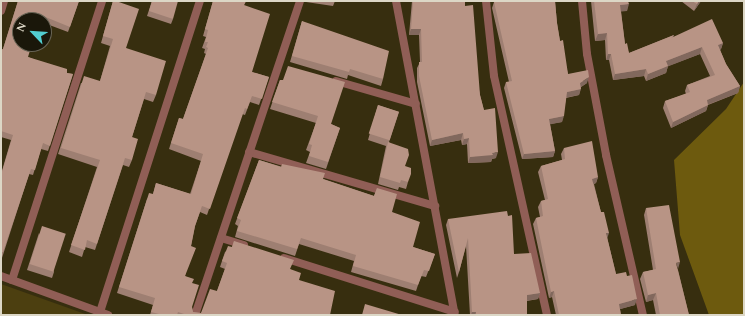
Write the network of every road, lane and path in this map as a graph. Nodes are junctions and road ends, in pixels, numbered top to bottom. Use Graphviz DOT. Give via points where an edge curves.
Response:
graph roads {
  1 [pos="4,1"];
  2 [pos="102,1"];
  3 [pos="200,1"];
  4 [pos="300,1"];
  5 [pos="396,1"];
  6 [pos="486,1"];
  7 [pos="582,1"];
  8 [pos="1,11"];
  9 [pos="324,78"];
  10 [pos="416,104"];
  11 [pos="249,152"];
  12 [pos="435,206"];
  13 [pos="221,238"];
  14 [pos="251,248"];
  15 [pos="273,255"];
  16 [pos="1,276"];
  17 [pos="12,280"];
  18 [pos="455,313"];
  19 [pos="104,314"];
  20 [pos="195,315"];
  21 [pos="547,315"];
  22 [pos="643,315"];
  1 -- 8 [label="street"];
  2 -- 17 [label="street"];
  3 -- 19 [label="street"];
  4 -- 11 [label="street" via="282,66"];
  5 -- 10 [label="street"];
  6 -- 21 [label="street" via="494,76"];
  7 -- 22 [label="street" via="587,54 606,155"];
  9 -- 10 [label="street"];
  10 -- 12 [label="street"];
  11 -- 12 [label="street"];
  11 -- 13 [label="street"];
  12 -- 18 [label="street"];
  13 -- 14 [label="street"];
  13 -- 20 [label="street"];
  15 -- 18 [label="street"];
  16 -- 17 [label="street"];
  17 -- 19 [label="street"];
}
